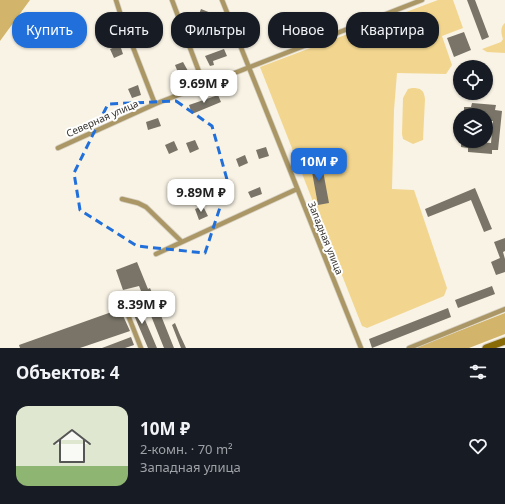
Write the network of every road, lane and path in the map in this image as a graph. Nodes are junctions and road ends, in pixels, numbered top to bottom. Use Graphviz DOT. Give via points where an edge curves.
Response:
graph roads {
  1 [pos="116,0"];
  2 [pos="172,0"];
  3 [pos="222,0"];
  4 [pos="422,0"];
  5 [pos="250,67"];
  6 [pos="204,85"];
  7 [pos="155,104"];
  8 [pos="58,148"];
  9 [pos="297,189"];
  10 [pos="122,199"];
  11 [pos="182,242"];
  12 [pos="156,254"];
  13 [pos="124,305"];
  14 [pos="505,309"];
  15 [pos="505,341"];
  16 [pos="141,348"];
  17 [pos="361,348"];
  18 [pos="409,348"];
  19 [pos="486,348"];
  1 -- 7 [label="street"];
  2 -- 6 [label="street"];
  3 -- 5 [label="street, Западная улица"];
  4 -- 5 [label="street, Северная улица"];
  5 -- 6 [label="street, Северная улица"];
  5 -- 9 [label="street, Западная улица"];
  6 -- 7 [label="street, Северная улица"];
  7 -- 8 [label="street, Северная улица"];
  9 -- 11 [label="street"];
  9 -- 17 [label="street, Западная улица"];
  10 -- 11 [label="street" via="138,202 146,207"];
  11 -- 12 [label="street"];
  13 -- 16 [label="street"];
  14 -- 18 [label="street"];
  15 -- 19 [label="main road"];
}
